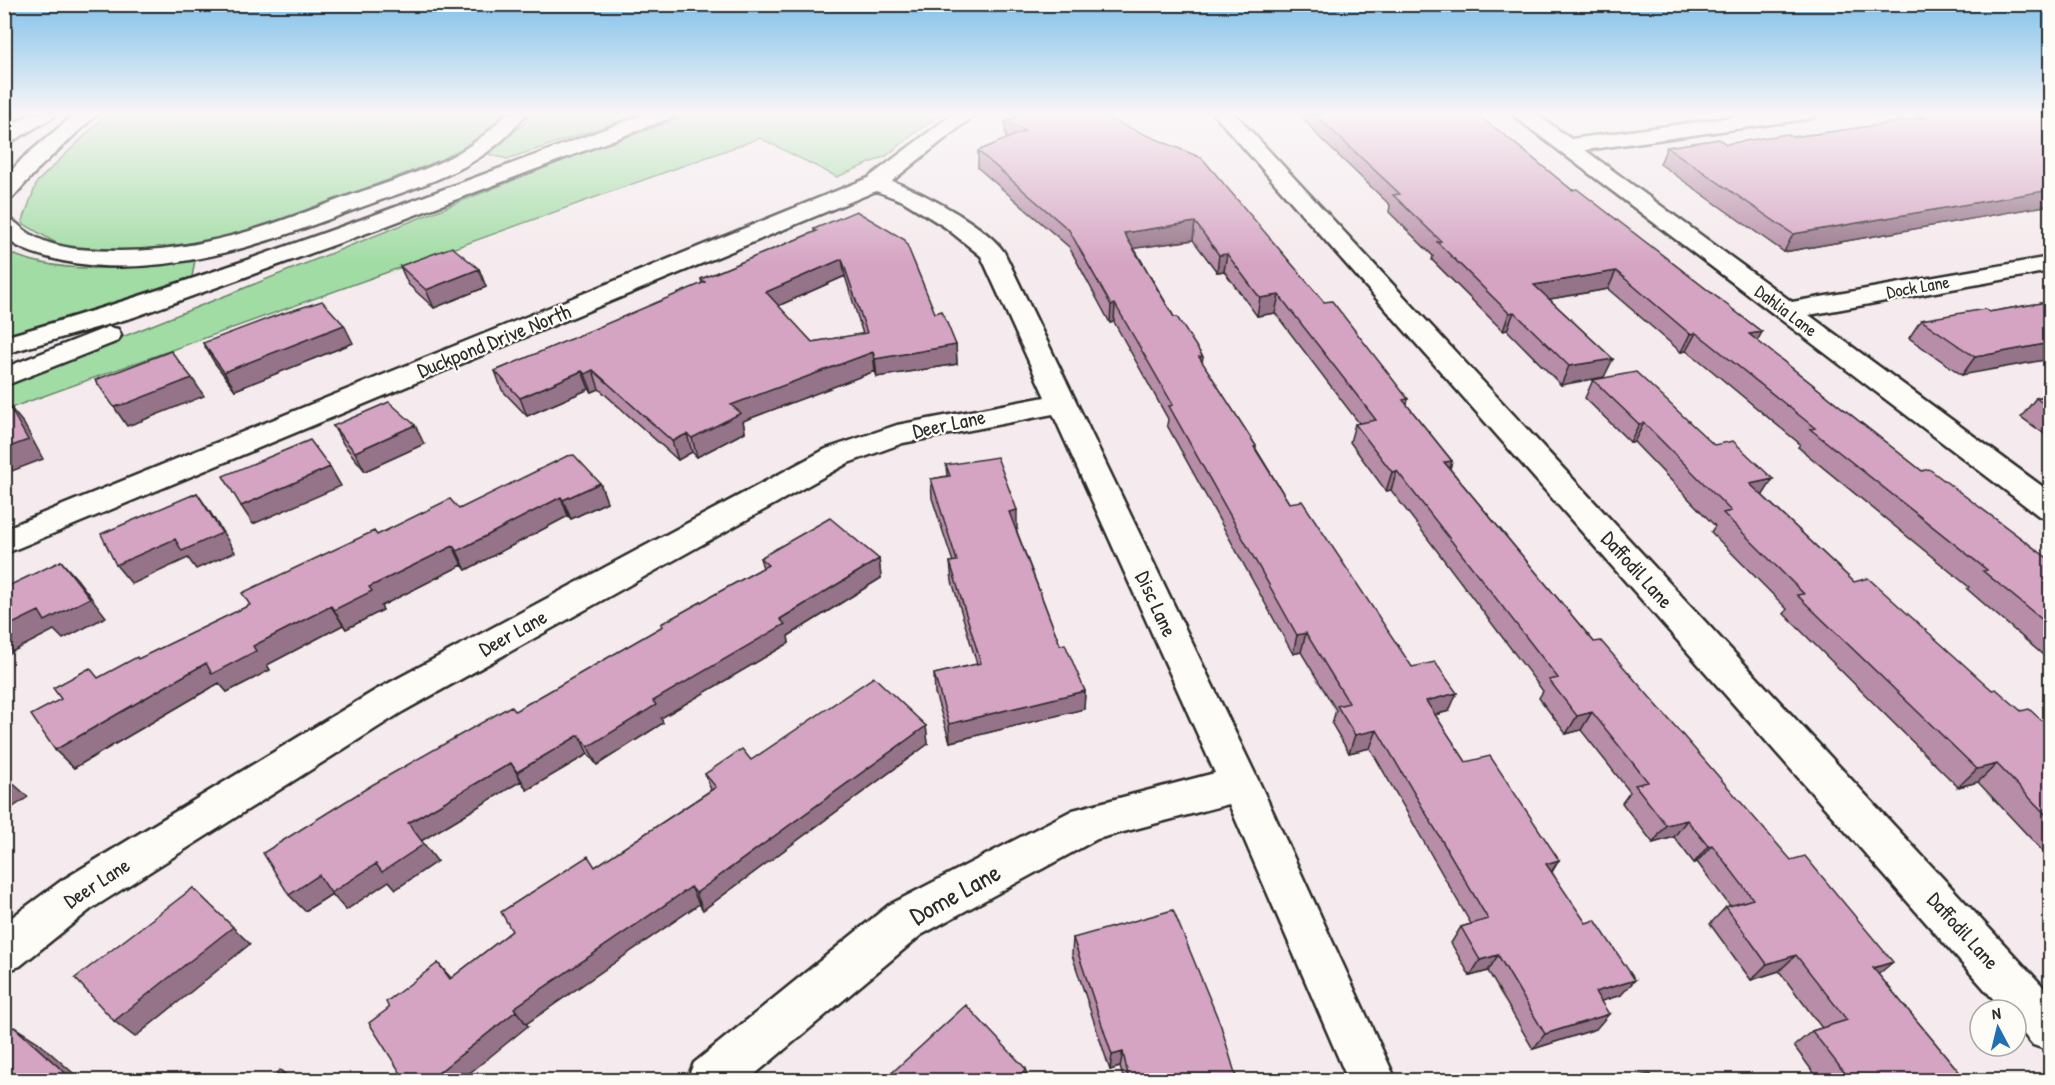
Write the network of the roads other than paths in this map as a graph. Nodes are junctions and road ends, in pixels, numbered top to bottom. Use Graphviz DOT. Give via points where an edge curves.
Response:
graph roads {
  1 [pos="30,164"];
  2 [pos="450,164"];
  3 [pos="532,164"];
  4 [pos="901,164"];
  5 [pos="1269,164"];
  6 [pos="1590,164"];
  7 [pos="876,183"];
  8 [pos="4,193"];
  9 [pos="4,224"];
  10 [pos="370,225"];
  11 [pos="2050,264"];
  12 [pos="1786,311"];
  13 [pos="4,346"];
  14 [pos="4,378"];
  15 [pos="1062,403"];
  16 [pos="2050,508"];
  17 [pos="4,542"];
  18 [pos="1240,783"];
  19 [pos="4,951"];
  20 [pos="2050,1028"];
  21 [pos="711,1080"];
  22 [pos="1372,1080"];
  1 -- 8 [label="main road"];
  2 -- 9 [label="main road" via="287,227 223,246 158,256 93,259 43,250 13,236"];
  3 -- 10 [label="main road"];
  4 -- 7 [label="main road, Duckpond Drive North"];
  5 -- 20 [label="main road, Daffodil Lane"];
  6 -- 12 [label="main road, Dahlia Lane"];
  7 -- 15 [label="main road, Disc Lane" via="911,196 992,252"];
  7 -- 17 [label="main road, Duckpond Drive North"];
  10 -- 13 [label="main road" via="125,311"];
  10 -- 14 [label="main road"];
  11 -- 12 [label="main road, Dock Lane"];
  12 -- 16 [label="main road, Dahlia Lane"];
  15 -- 18 [label="main road, Disc Lane"];
  15 -- 19 [label="main road, Deer Lane" via="897,435 837,456 389,701 76,895"];
  18 -- 21 [label="main road, Dome Lane" via="1088,823 905,920"];
  18 -- 22 [label="main road, Disc Lane"];
}
